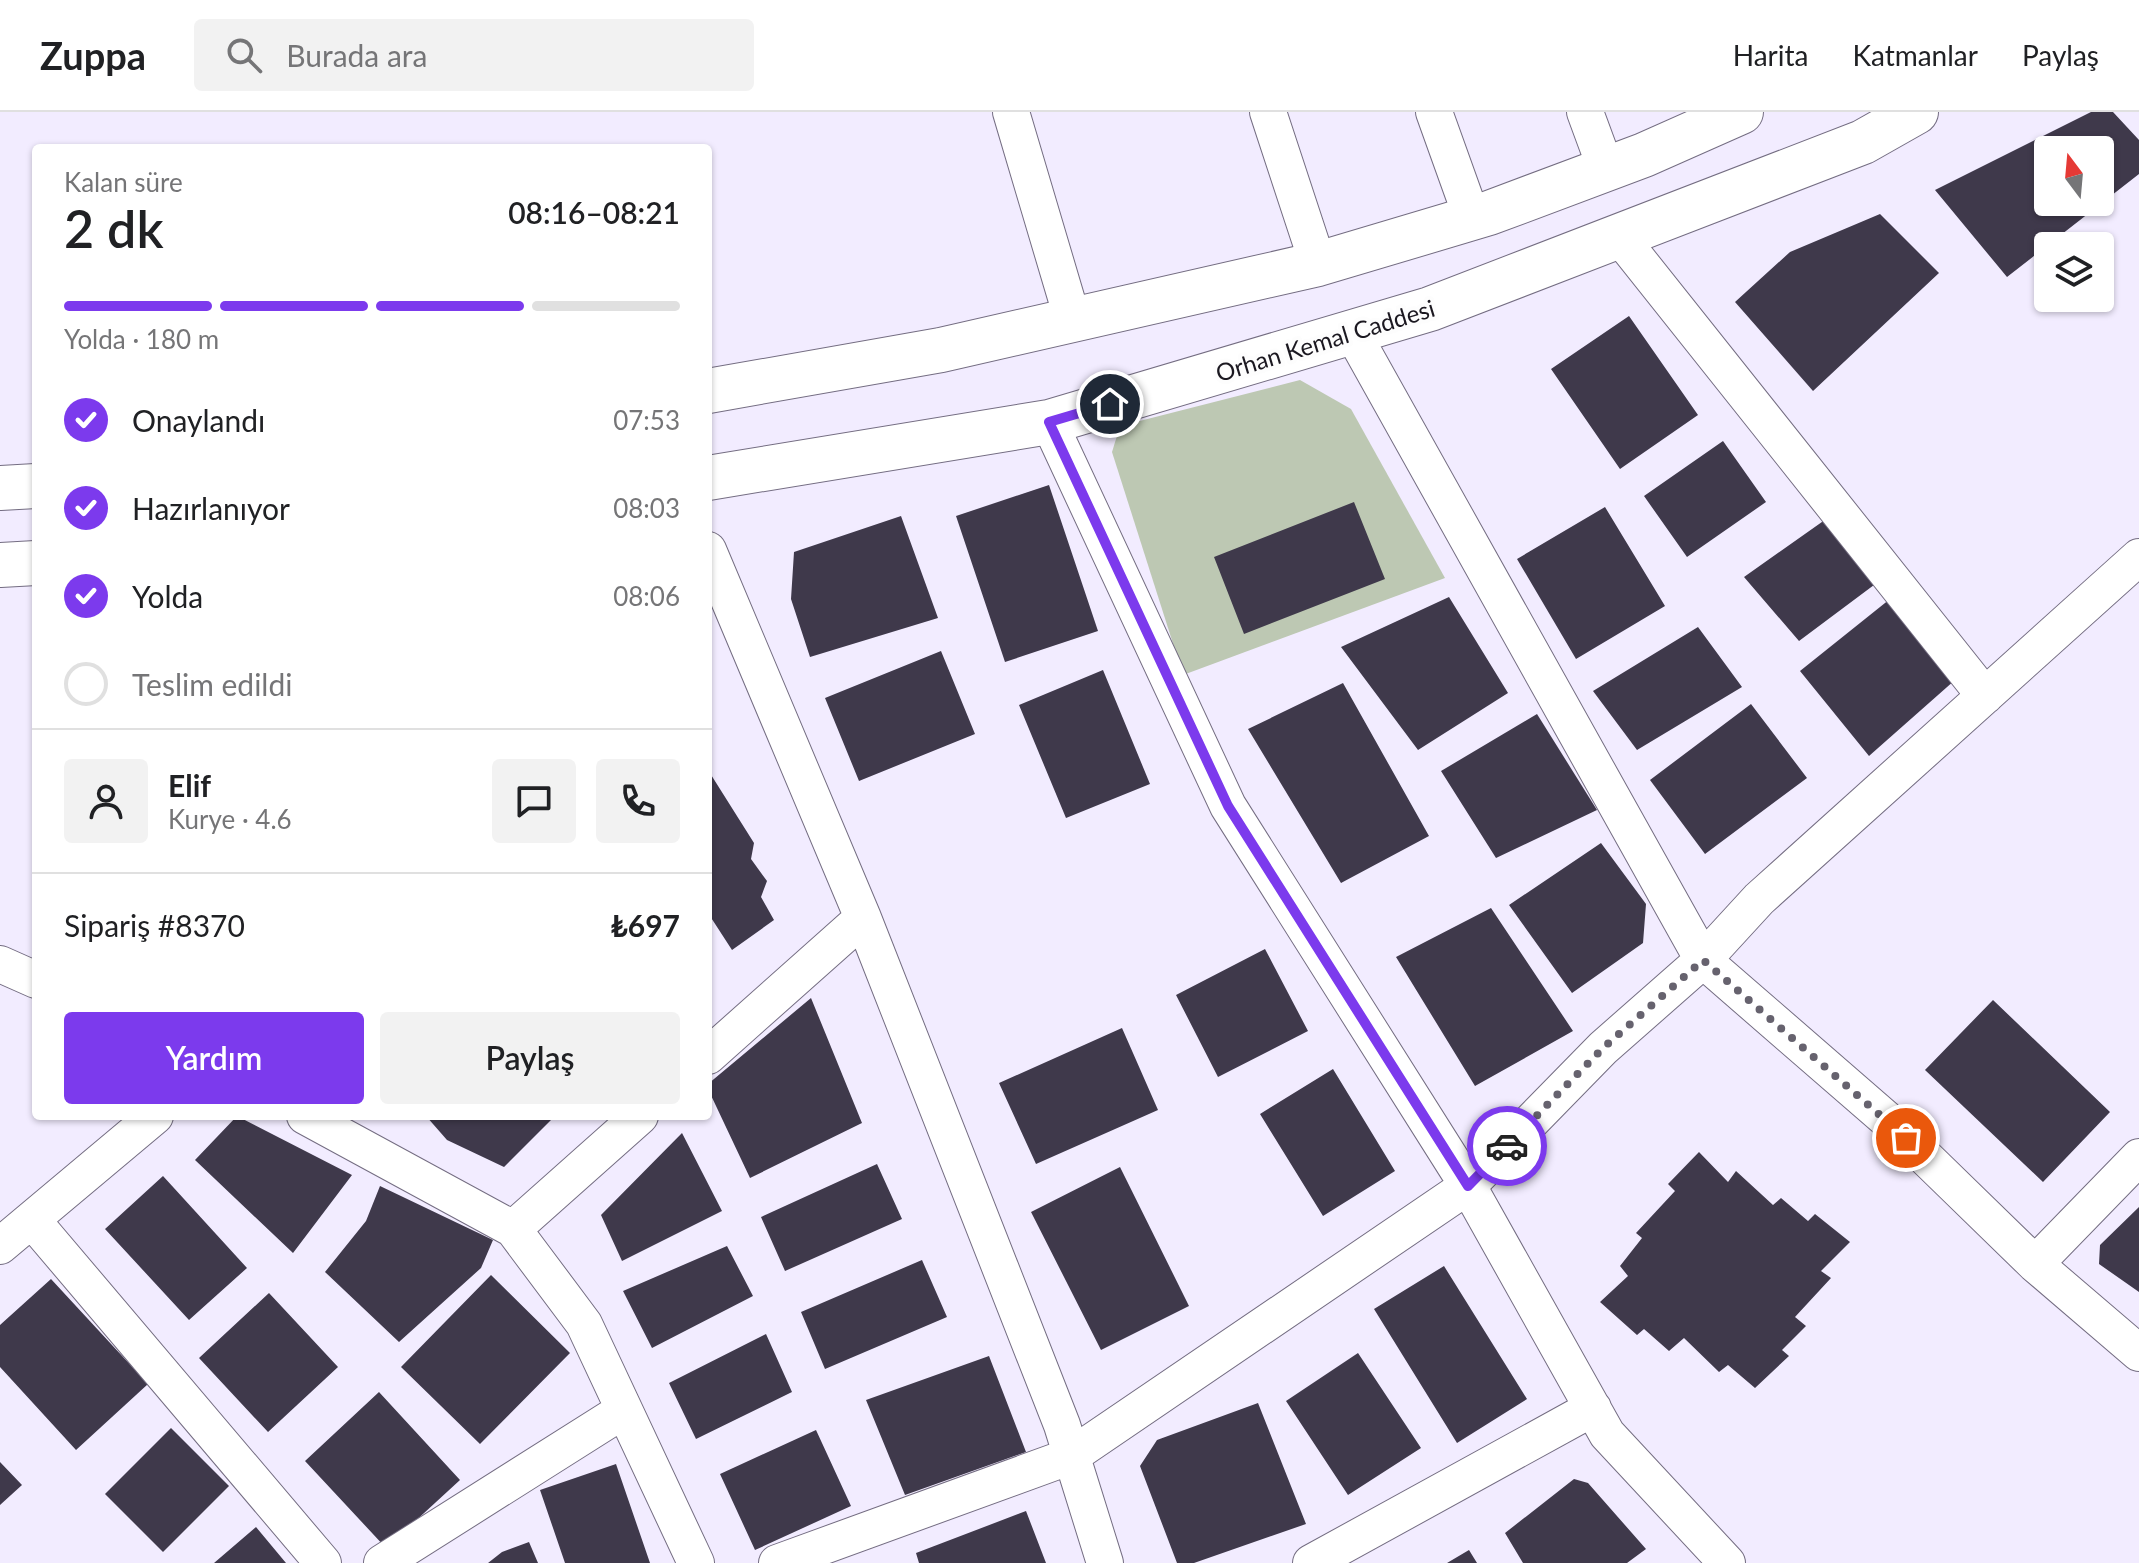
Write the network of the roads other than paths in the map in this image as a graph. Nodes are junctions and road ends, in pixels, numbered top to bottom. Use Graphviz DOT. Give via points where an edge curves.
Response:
graph roads {
  1 [pos="1011,112"];
  2 [pos="1268,112"];
  3 [pos="1434,112"];
  4 [pos="1585,112"];
  5 [pos="1741,112"];
  6 [pos="1916,112"];
  7 [pos="1606,169"];
  8 [pos="1472,218"];
  9 [pos="1619,236"];
  10 [pos="1318,264"];
  11 [pos="1073,321"];
  12 [pos="1352,332"];
  13 [pos="712,390"];
  14 [pos="1049,422"];
  15 [pos="712,477"];
  16 [pos="32,486"];
  17 [pos="0,488"];
  18 [pos="2139,557"];
  19 [pos="712,559"];
  20 [pos="32,563"];
  21 [pos="0,565"];
  22 [pos="1985,696"];
  23 [pos="863,918"];
  24 [pos="1703,960"];
  25 [pos="0,964"];
  26 [pos="32,978"];
  27 [pos="712,1052"];
  28 [pos="150,1120"];
  29 [pos="312,1120"];
  30 [pos="636,1120"];
  31 [pos="2139,1157"];
  32 [pos="1468,1186"];
  33 [pos="32,1220"];
  34 [pos="513,1229"];
  35 [pos="0,1246"];
  36 [pos="2035,1264"];
  37 [pos="2139,1353"];
  38 [pos="1593,1408"];
  39 [pos="624,1410"];
  40 [pos="1071,1456"];
  41 [pos="323,1563"];
  42 [pos="382,1563"];
  43 [pos="696,1563"];
  44 [pos="777,1563"];
  45 [pos="1105,1563"];
  46 [pos="1311,1563"];
  47 [pos="1727,1563"];
  1 -- 11 [label="street"];
  2 -- 10 [label="street"];
  3 -- 8 [label="street"];
  4 -- 7 [label="street"];
  5 -- 7 [label="main road"];
  6 -- 9 [label="main road, Orhan Kemal Caddesi" via="1863,142"];
  7 -- 8 [label="main road"];
  8 -- 10 [label="main road"];
  9 -- 12 [label="main road, Orhan Kemal Caddesi" via="1430,309"];
  9 -- 22 [label="street"];
  10 -- 11 [label="main road"];
  11 -- 13 [label="main road"];
  12 -- 14 [label="main road, Orhan Kemal Caddesi"];
  12 -- 24 [label="street"];
  14 -- 15 [label="main road, Orhan Kemal Caddesi"];
  14 -- 32 [label="street" via="1228,806"];
  16 -- 17 [label="main road"];
  18 -- 22 [label="street"];
  19 -- 23 [label="street"];
  20 -- 21 [label="main road"];
  22 -- 24 [label="street" via="1759,899"];
  23 -- 27 [label="street"];
  23 -- 40 [label="street"];
  24 -- 32 [label="street" via="1603,1048"];
  24 -- 36 [label="street" via="1885,1118"];
  25 -- 26 [label="street"];
  28 -- 33 [label="street"];
  29 -- 34 [label="street"];
  30 -- 34 [label="street"];
  31 -- 36 [label="street"];
  32 -- 38 [label="street"];
  32 -- 40 [label="street"];
  33 -- 35 [label="street"];
  33 -- 41 [label="street"];
  34 -- 39 [label="street" via="584,1324"];
  36 -- 37 [label="street"];
  38 -- 46 [label="street"];
  38 -- 47 [label="street" via="1607,1434"];
  39 -- 42 [label="street"];
  39 -- 43 [label="street"];
  40 -- 44 [label="street"];
  40 -- 45 [label="street"];
}
